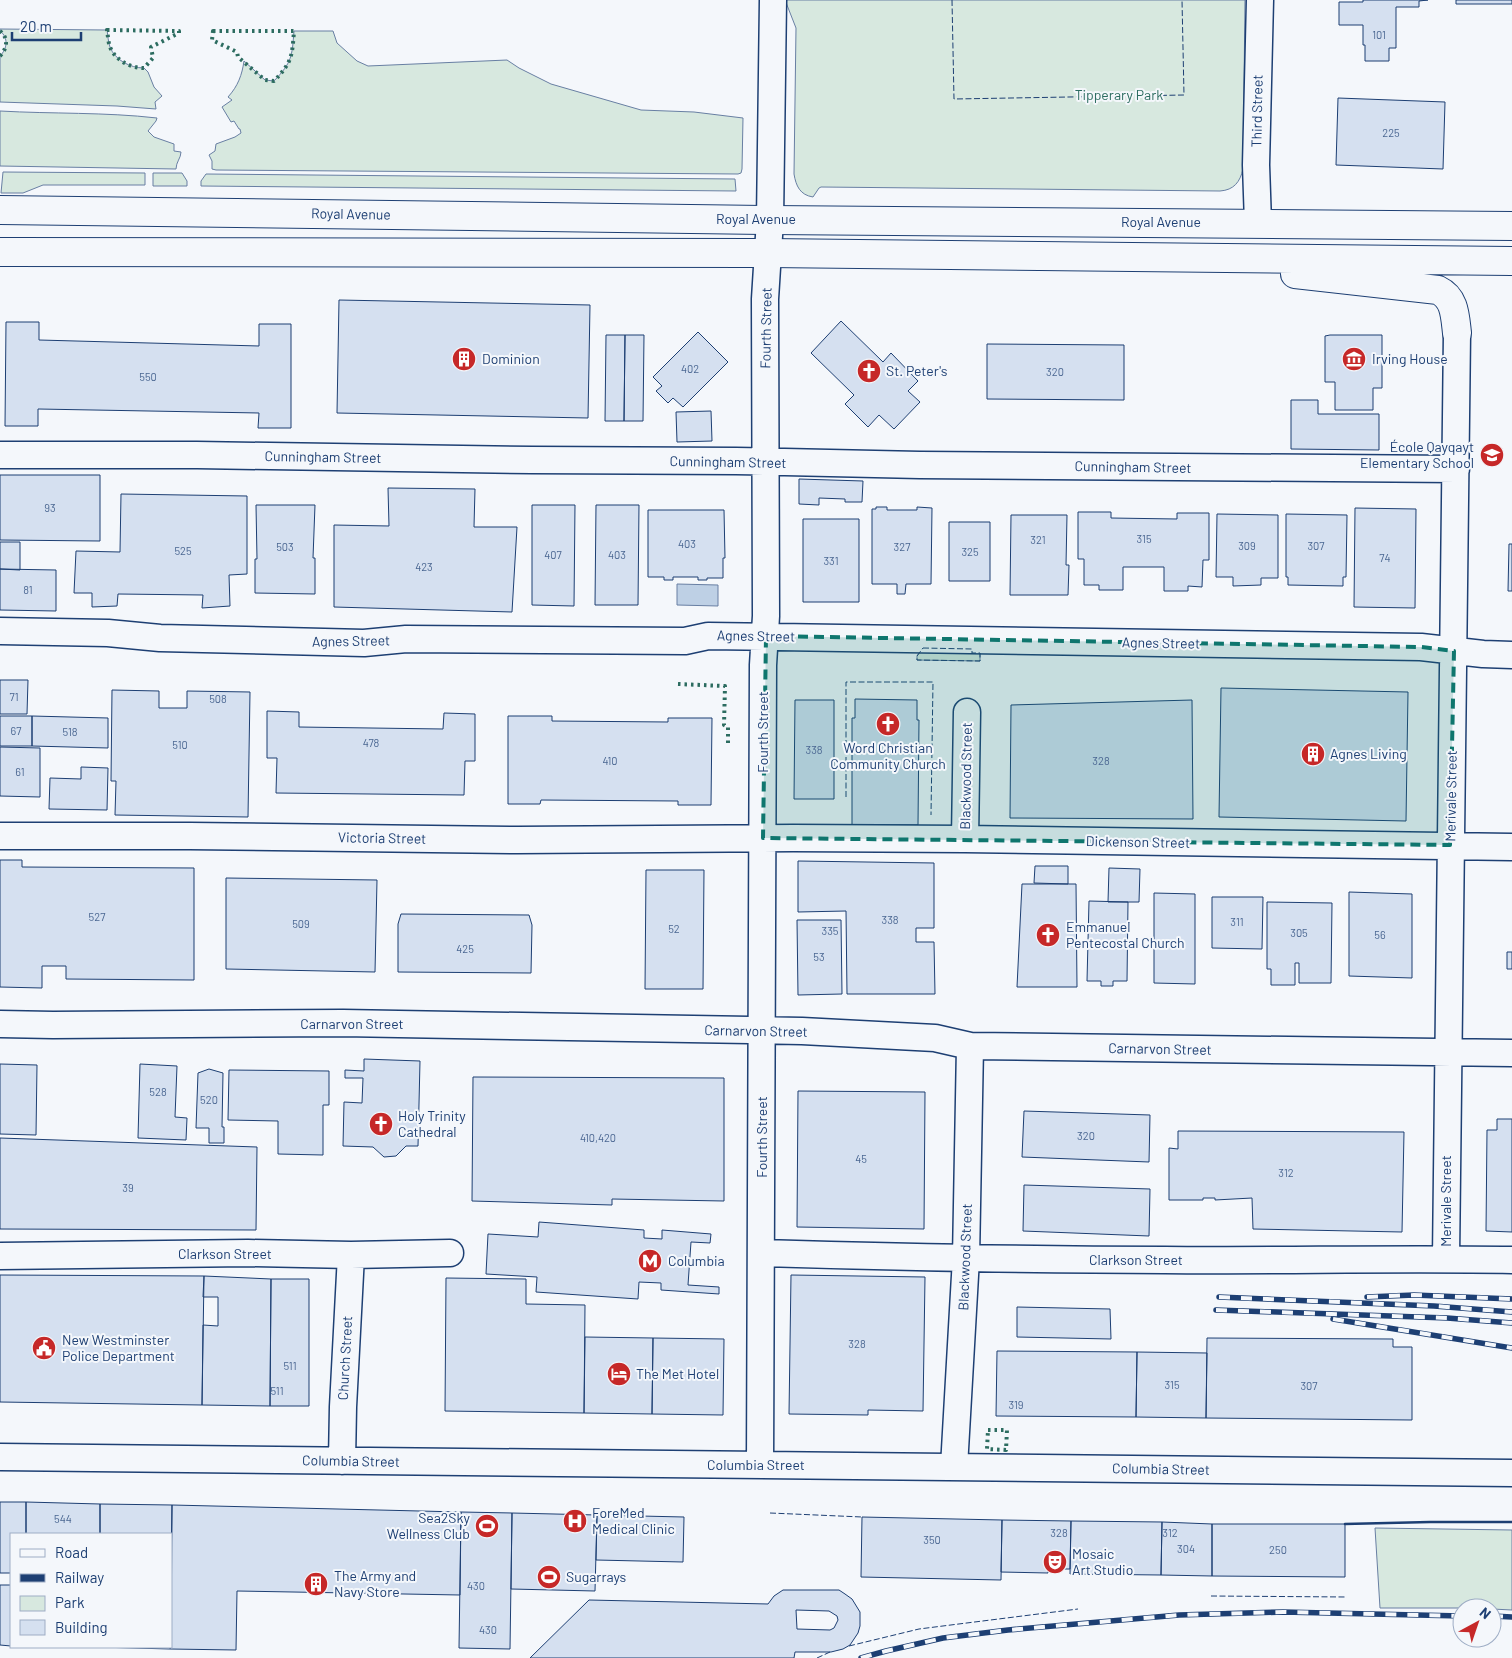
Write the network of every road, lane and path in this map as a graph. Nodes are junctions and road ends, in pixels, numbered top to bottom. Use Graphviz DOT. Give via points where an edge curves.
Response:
graph roads {
  1 [pos="773,0"];
  2 [pos="1260,0"];
  3 [pos="0,210"];
  4 [pos="770,220"];
  5 [pos="1258,223"];
  6 [pos="1512,226"];
  7 [pos="0,252"];
  8 [pos="768,253"];
  9 [pos="1258,258"];
  10 [pos="1512,261"];
  11 [pos="1456,333"];
  12 [pos="0,455"];
  13 [pos="766,462"];
  14 [pos="1456,469"];
  15 [pos="0,631"];
  16 [pos="766,636"];
  17 [pos="1454,651"];
  18 [pos="1512,655"];
  19 [pos="967,712"];
  20 [pos="0,836"];
  21 [pos="763,838"];
  22 [pos="965,839"];
  23 [pos="1450,845"];
  24 [pos="1512,847"];
  25 [pos="0,1024"];
  26 [pos="763,1030"];
  27 [pos="970,1046"];
  28 [pos="1448,1052"];
  29 [pos="1512,1053"];
  30 [pos="450,1253"];
  31 [pos="761,1253"];
  32 [pos="350,1255"];
  33 [pos="0,1256"];
  34 [pos="966,1258"];
  35 [pos="1446,1258"];
  36 [pos="1512,1260"];
  37 [pos="0,1457"];
  38 [pos="342,1461"];
  39 [pos="760,1465"];
  40 [pos="954,1467"];
  41 [pos="1512,1473"];
  1 -- 4 [label="street, Fourth Street"];
  2 -- 5 [label="street, Third Street"];
  3 -- 4 [label="main road, Royal Avenue"];
  4 -- 5 [label="main road, Royal Avenue"];
  4 -- 8 [label="street, Fourth Street"];
  5 -- 6 [label="main road, Royal Avenue"];
  7 -- 8 [label="main road"];
  8 -- 9 [label="main road"];
  8 -- 13 [label="street, Fourth Street" via="765,299"];
  9 -- 10 [label="main road"];
  9 -- 11 [label="main road" via="1284,272 1438,290 1447,296 1453,307"];
  11 -- 14 [label="street, Merivale Street"];
  12 -- 13 [label="street, Cunningham Street"];
  13 -- 14 [label="street, Cunningham Street"];
  13 -- 16 [label="street, Fourth Street"];
  14 -- 17 [label="street, Merivale Street"];
  15 -- 16 [label="street, Agnes Street" via="364,644 406,639 685,641 708,636"];
  16 -- 17 [label="street, Agnes Street" via="1421,647"];
  16 -- 21 [label="street, Fourth Street" via="763,666"];
  17 -- 18 [label="street, Agnes Street"];
  17 -- 23 [label="street, Merivale Street"];
  19 -- 22 [label="street, Blackwood Street"];
  20 -- 21 [label="street, Victoria Street" via="518,840"];
  21 -- 22 [label="street, Dickenson Street"];
  21 -- 26 [label="street, Fourth Street"];
  22 -- 23 [label="street, Dickenson Street"];
  23 -- 24 [label="street, Dickenson Street"];
  23 -- 28 [label="street, Merivale Street"];
  25 -- 26 [label="street, Carnarvon Street" via="343,1023"];
  26 -- 27 [label="street, Carnarvon Street" via="935,1038"];
  26 -- 31 [label="street, Fourth Street"];
  27 -- 28 [label="street, Carnarvon Street"];
  27 -- 34 [label="street, Blackwood Street"];
  28 -- 29 [label="street, Carnarvon Street"];
  28 -- 35 [label="street, Merivale Street"];
  30 -- 32 [label="street, Clarkson Street"];
  31 -- 34 [label="street, Clarkson Street"];
  31 -- 39 [label="street, Fourth Street"];
  32 -- 33 [label="street, Clarkson Street"];
  32 -- 38 [label="street, Church Street"];
  34 -- 35 [label="street, Clarkson Street"];
  34 -- 40 [label="street, Blackwood Street"];
  35 -- 36 [label="street, Clarkson Street"];
  37 -- 38 [label="street, Columbia Street"];
  38 -- 39 [label="street, Columbia Street"];
  39 -- 40 [label="street, Columbia Street"];
  40 -- 41 [label="street, Columbia Street"];
}
